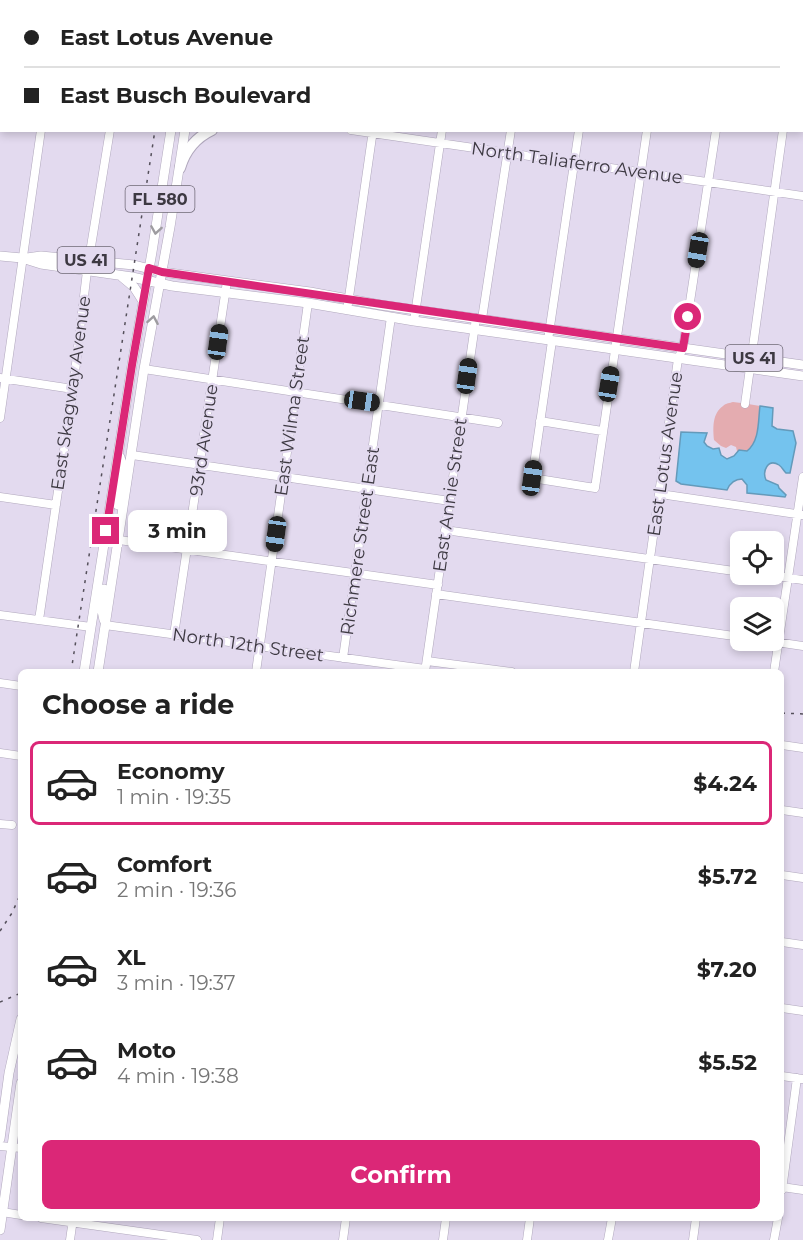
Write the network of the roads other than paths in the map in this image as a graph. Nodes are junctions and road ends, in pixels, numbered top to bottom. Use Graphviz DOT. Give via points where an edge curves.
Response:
graph roads {
  1 [pos="41,132"];
  2 [pos="110,132"];
  3 [pos="171,132"];
  4 [pos="185,132"];
  5 [pos="209,132"];
  6 [pos="373,132"];
  7 [pos="442,132"];
  8 [pos="511,132"];
  9 [pos="579,132"];
  10 [pos="647,132"];
  11 [pos="716,132"];
  12 [pos="783,132"];
  13 [pos="440,143"];
  14 [pos="507,153"];
  15 [pos="574,163"];
  16 [pos="180,168"];
  17 [pos="641,172"];
  18 [pos="708,182"];
  19 [pos="775,192"];
  20 [pos="803,196"];
  21 [pos="0,256"];
  22 [pos="22,258"];
  23 [pos="90,260"];
  24 [pos="149,268"];
  25 [pos="87,271"];
  26 [pos="162,272"];
  27 [pos="120,276"];
  28 [pos="147,280"];
  29 [pos="227,281"];
  30 [pos="159,284"];
  31 [pos="297,291"];
  32 [pos="225,293"];
  33 [pos="264,298"];
  34 [pos="143,302"];
  35 [pos="308,303"];
  36 [pos="348,304"];
  37 [pos="415,310"];
  38 [pos="391,317"];
  39 [pos="479,319"];
  40 [pos="414,321"];
  41 [pos="474,329"];
  42 [pos="550,329"];
  43 [pos="617,339"];
  44 [pos="550,340"];
  45 [pos="683,348"];
  46 [pos="615,350"];
  47 [pos="751,358"];
  48 [pos="678,359"];
  49 [pos="132,365"];
  50 [pos="803,365"];
  51 [pos="144,369"];
  52 [pos="750,369"];
  53 [pos="803,376"];
  54 [pos="3,379"];
  55 [pos="213,379"];
  56 [pos="73,389"];
  57 [pos="297,391"];
  58 [pos="379,404"];
  59 [pos="744,404"];
  60 [pos="462,417"];
  61 [pos="0,418"];
  62 [pos="540,421"];
  63 [pos="498,423"];
  64 [pos="602,431"];
  65 [pos="118,454"];
  66 [pos="132,455"];
  67 [pos="200,465"];
  68 [pos="284,477"];
  69 [pos="803,477"];
  70 [pos="367,488"];
  71 [pos="660,494"];
  72 [pos="0,496"];
  73 [pos="450,501"];
  74 [pos="56,505"];
  75 [pos="800,515"];
  76 [pos="446,530"];
  77 [pos="119,536"];
  78 [pos="188,550"];
  79 [pos="104,551"];
  80 [pos="651,559"];
  81 [pos="272,561"];
  82 [pos="730,570"];
  83 [pos="355,573"];
  84 [pos="784,577"];
  85 [pos="788,578"];
  86 [pos="803,580"];
  87 [pos="438,585"];
  88 [pos="436,594"];
  89 [pos="784,607"];
  90 [pos="0,615"];
  91 [pos="39,620"];
  92 [pos="641,623"];
  93 [pos="105,625"];
  94 [pos="91,627"];
  95 [pos="174,634"];
  96 [pos="730,636"];
  97 [pos="784,644"];
  98 [pos="260,646"];
  99 [pos="803,646"];
  100 [pos="778,651"];
  101 [pos="343,658"];
  102 [pos="426,667"];
  103 [pos="84,669"];
  104 [pos="92,669"];
  105 [pos="98,669"];
  106 [pos="256,669"];
  107 [pos="460,669"];
  108 [pos="634,669"];
  109 [pos="775,669"];
  110 [pos="0,683"];
  111 [pos="18,686"];
  112 [pos="784,745"];
  113 [pos="803,748"];
  114 [pos="0,753"];
  115 [pos="18,756"];
  116 [pos="784,810"];
  117 [pos="803,813"];
  118 [pos="0,824"];
  119 [pos="12,825"];
  120 [pos="784,875"];
  121 [pos="803,878"];
  122 [pos="784,942"];
  123 [pos="803,945"];
  124 [pos="784,1008"];
  125 [pos="803,1011"];
  126 [pos="18,1032"];
  127 [pos="784,1076"];
  128 [pos="800,1079"];
  129 [pos="18,1122"];
  130 [pos="0,1139"];
  131 [pos="0,1146"];
  132 [pos="16,1148"];
  133 [pos="784,1176"];
  134 [pos="784,1188"];
  135 [pos="803,1190"];
  136 [pos="3,1212"];
  137 [pos="18,1214"];
  138 [pos="73,1221"];
  139 [pos="220,1221"];
  140 [pos="346,1221"];
  141 [pos="446,1221"];
  142 [pos="530,1221"];
  143 [pos="611,1221"];
  144 [pos="696,1221"];
  145 [pos="777,1221"];
  146 [pos="0,1230"];
  147 [pos="70,1240"];
  148 [pos="197,1240"];
  149 [pos="217,1240"];
  150 [pos="343,1240"];
  151 [pos="443,1240"];
  152 [pos="527,1240"];
  153 [pos="608,1240"];
  154 [pos="693,1240"];
  155 [pos="774,1240"];
  1 -- 22 [label="street"];
  2 -- 23 [label="street, East Skagway Avenue"];
  3 -- 24 [label="main road, FL 580, one-way"];
  4 -- 16 [label="main road, FL 580"];
  5 -- 16 [label="highway" via="190,148"];
  6 -- 13 [label="street, North Taliaferro Avenue"];
  6 -- 36 [label="street"];
  7 -- 13 [label="street"];
  8 -- 14 [label="street, East Annie Street"];
  9 -- 15 [label="street"];
  10 -- 17 [label="street"];
  11 -- 18 [label="street, East Lotus Avenue"];
  12 -- 19 [label="street"];
  13 -- 14 [label="street, North Taliaferro Avenue"];
  13 -- 37 [label="street"];
  14 -- 15 [label="street, North Taliaferro Avenue"];
  14 -- 39 [label="street, East Annie Street"];
  15 -- 17 [label="street, North Taliaferro Avenue"];
  15 -- 42 [label="street"];
  16 -- 26 [label="main road, FL 580"];
  17 -- 18 [label="street, North Taliaferro Avenue"];
  17 -- 43 [label="street"];
  18 -- 19 [label="street, North Taliaferro Avenue"];
  18 -- 45 [label="street, East Lotus Avenue"];
  19 -- 20 [label="street, North Taliaferro Avenue"];
  19 -- 47 [label="street"];
  21 -- 22 [label="main road, US 41"];
  22 -- 23 [label="main road, US 41"];
  22 -- 25 [label="main road, US 41"];
  22 -- 54 [label="street"];
  23 -- 24 [label="main road, US 41"];
  23 -- 25 [label="street, East Skagway Avenue"];
  24 -- 26 [label="main road, US 41"];
  24 -- 28 [label="main road, FL 580"];
  25 -- 27 [label="main road, US 41"];
  25 -- 56 [label="street, East Skagway Avenue"];
  26 -- 29 [label="main road, US 41"];
  26 -- 30 [label="main road, FL 580"];
  27 -- 28 [label="main road, US 41"];
  27 -- 34 [label="main road" via="134,287"];
  28 -- 30 [label="main road, US 41"];
  28 -- 34 [label="main road, FL 580"];
  29 -- 31 [label="main road, US 41"];
  29 -- 32 [label="street, 93rd Avenue"];
  30 -- 32 [label="main road, US 41"];
  51 -- 30 [label="main road, FL 580, one-way"];
  31 -- 33 [label="main road"];
  31 -- 36 [label="main road, US 41"];
  32 -- 33 [label="main road, US 41"];
  32 -- 55 [label="street, 93rd Avenue"];
  33 -- 35 [label="main road, US 41"];
  34 -- 49 [label="main road, FL 580"];
  35 -- 36 [label="main road, US 41"];
  35 -- 57 [label="street, East Wilma Street"];
  36 -- 37 [label="main road, US 41"];
  36 -- 38 [label="main road, US 41"];
  37 -- 39 [label="main road, US 41"];
  37 -- 40 [label="street"];
  38 -- 40 [label="main road, US 41"];
  38 -- 58 [label="street, Richmere Street East"];
  39 -- 41 [label="street, East Annie Street"];
  39 -- 42 [label="main road, US 41"];
  40 -- 41 [label="main road, US 41"];
  41 -- 44 [label="main road, US 41"];
  41 -- 60 [label="street, East Annie Street"];
  42 -- 43 [label="main road, US 41"];
  42 -- 44 [label="street"];
  43 -- 45 [label="main road, US 41"];
  43 -- 46 [label="street"];
  44 -- 46 [label="main road, US 41"];
  44 -- 62 [label="street"];
  45 -- 47 [label="main road, US 41"];
  45 -- 48 [label="street, East Lotus Avenue"];
  46 -- 48 [label="main road, US 41"];
  46 -- 64 [label="street"];
  47 -- 50 [label="main road, US 41"];
  47 -- 52 [label="street"];
  48 -- 52 [label="main road, US 41"];
  48 -- 71 [label="street, East Lotus Avenue"];
  49 -- 65 [label="main road, FL 580"];
  49 -- 66 [label="main road" via="134,394 127,439"];
  51 -- 55 [label="street"];
  51 -- 66 [label="main road, FL 580"];
  52 -- 53 [label="main road, US 41"];
  52 -- 59 [label="street"];
  54 -- 56 [label="street"];
  54 -- 61 [label="street"];
  55 -- 57 [label="street"];
  55 -- 67 [label="street, 93rd Avenue"];
  56 -- 74 [label="street, East Skagway Avenue"];
  57 -- 58 [label="street"];
  57 -- 68 [label="street, East Wilma Street"];
  58 -- 60 [label="street"];
  58 -- 70 [label="street, Richmere Street East"];
  60 -- 63 [label="street"];
  60 -- 73 [label="street, East Annie Street"];
  62 -- 64 [label="street"];
  62 -- 64 [label="street" via="532,478 595,488"];
  65 -- 77 [label="main road" via="123,470 116,517"];
  65 -- 79 [label="main road, FL 580"];
  66 -- 67 [label="street"];
  66 -- 77 [label="main road, FL 580"];
  67 -- 68 [label="street"];
  67 -- 78 [label="street, 93rd Avenue"];
  68 -- 70 [label="street"];
  68 -- 81 [label="street, East Wilma Street"];
  69 -- 75 [label="street"];
  70 -- 73 [label="street"];
  70 -- 83 [label="street, Richmere Street East"];
  71 -- 75 [label="street"];
  71 -- 80 [label="street, East Lotus Avenue"];
  72 -- 74 [label="street"];
  73 -- 76 [label="street, East Annie Street"];
  74 -- 91 [label="street, East Skagway Avenue"];
  75 -- 85 [label="street"];
  76 -- 80 [label="street"];
  76 -- 87 [label="street, East Annie Street"];
  77 -- 78 [label="street"];
  77 -- 93 [label="main road, FL 580"];
  78 -- 81 [label="street"];
  78 -- 95 [label="street, 93rd Avenue"];
  79 -- 93 [label="main road" via="106,574 101,606"];
  79 -- 94 [label="main road, FL 580"];
  80 -- 82 [label="street"];
  80 -- 92 [label="street, East Lotus Avenue"];
  81 -- 83 [label="street"];
  81 -- 98 [label="street, East Wilma Street"];
  83 -- 87 [label="street"];
  83 -- 101 [label="street, Richmere Street East"];
  84 -- 85 [label="street"];
  85 -- 86 [label="street"];
  85 -- 89 [label="street"];
  87 -- 88 [label="street, East Annie Street"];
  88 -- 92 [label="street"];
  88 -- 102 [label="street, East Annie Street"];
  90 -- 91 [label="street"];
  91 -- 94 [label="street"];
  92 -- 96 [label="street"];
  92 -- 108 [label="street, East Lotus Avenue"];
  93 -- 95 [label="street, North 12th Street"];
  93 -- 105 [label="main road, FL 580"];
  94 -- 103 [label="main road, FL 580"];
  94 -- 104 [label="main road" via="96,639"];
  95 -- 98 [label="street, North 12th Street"];
  97 -- 99 [label="street"];
  98 -- 101 [label="street, North 12th Street"];
  98 -- 106 [label="street, East Wilma Street"];
  100 -- 109 [label="street"];
  101 -- 102 [label="street, North 12th Street"];
  102 -- 107 [label="street, North 12th Street"];
  110 -- 111 [label="street"];
  112 -- 113 [label="street"];
  114 -- 115 [label="street"];
  116 -- 117 [label="street"];
  118 -- 119 [label="street"];
  120 -- 121 [label="street"];
  122 -- 123 [label="street"];
  124 -- 125 [label="street"];
  126 -- 130 [label="main road"];
  127 -- 128 [label="street"];
  128 -- 133 [label="street"];
  129 -- 132 [label="main road"];
  131 -- 132 [label="street"];
  132 -- 136 [label="main road"];
  134 -- 135 [label="street"];
  136 -- 137 [label="street"];
  136 -- 146 [label="main road"];
  138 -- 147 [label="street"];
  138 -- 148 [label="street"];
  139 -- 149 [label="street"];
  140 -- 150 [label="street"];
  141 -- 151 [label="street"];
  142 -- 152 [label="street"];
  143 -- 153 [label="street"];
  144 -- 154 [label="street"];
  145 -- 155 [label="street"];
}
